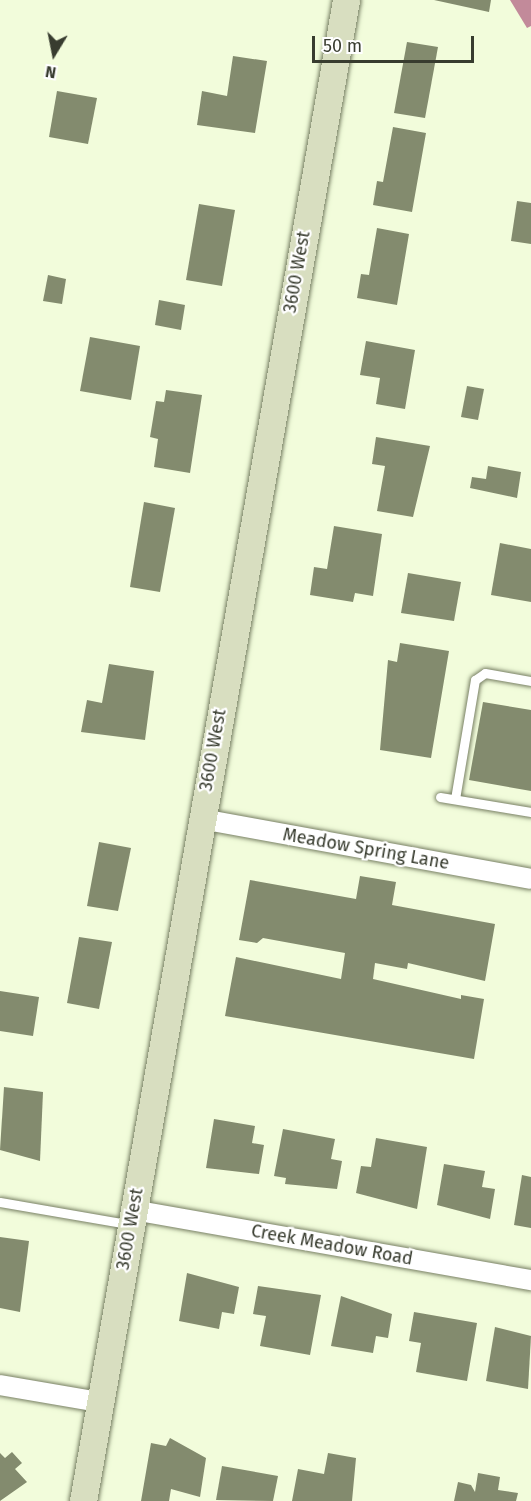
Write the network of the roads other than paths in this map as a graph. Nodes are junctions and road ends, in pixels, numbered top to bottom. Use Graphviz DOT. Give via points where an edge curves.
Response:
graph roads {
  1 [pos="346,0"];
  2 [pos="531,681"];
  3 [pos="440,797"];
  4 [pos="455,799"];
  5 [pos="531,812"];
  6 [pos="201,819"];
  7 [pos="531,879"];
  8 [pos="0,1202"];
  9 [pos="132,1217"];
  10 [pos="531,1280"];
  11 [pos="0,1385"];
  12 [pos="99,1402"];
  13 [pos="83,1501"];
  1 -- 6 [label="main road, 3600 West"];
  2 -- 4 [label="lane" via="485,673 476,680"];
  3 -- 4 [label="lane"];
  4 -- 5 [label="lane"];
  6 -- 7 [label="street, Meadow Spring Lane"];
  6 -- 9 [label="main road, 3600 West"];
  8 -- 9 [label="lane"];
  9 -- 10 [label="street, Creek Meadow Road"];
  9 -- 12 [label="main road, 3600 West"];
  11 -- 12 [label="street"];
  12 -- 13 [label="main road, 3600 West"];
}
